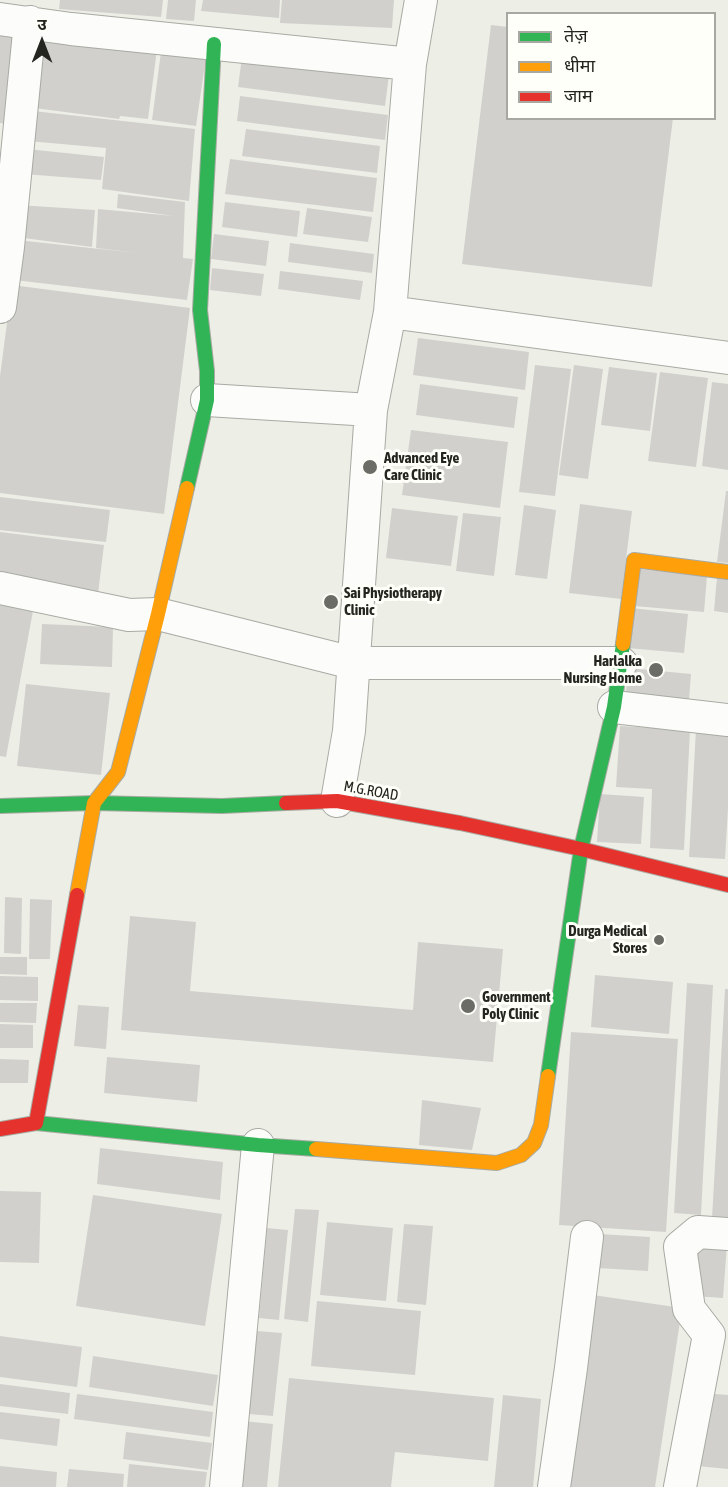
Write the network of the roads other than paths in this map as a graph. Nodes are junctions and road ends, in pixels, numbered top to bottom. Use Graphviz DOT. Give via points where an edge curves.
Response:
graph roads {
  1 [pos="421,0"];
  2 [pos="15,20"];
  3 [pos="214,44"];
  4 [pos="410,64"];
  5 [pos="0,307"];
  6 [pos="390,312"];
  7 [pos="728,358"];
  8 [pos="207,400"];
  9 [pos="370,410"];
  10 [pos="728,572"];
  11 [pos="0,588"];
  12 [pos="158,614"];
  13 [pos="353,663"];
  14 [pos="621,663"];
  15 [pos="614,707"];
  16 [pos="728,720"];
  17 [pos="337,801"];
  18 [pos="94,803"];
  19 [pos="0,806"];
  20 [pos="581,849"];
  21 [pos="728,885"];
  22 [pos="36,1123"];
  23 [pos="0,1129"];
  24 [pos="258,1145"];
  25 [pos="728,1234"];
  26 [pos="587,1237"];
  27 [pos="718,1336"];
  28 [pos="684,1486"];
  29 [pos="226,1487"];
  30 [pos="554,1487"];
  1 -- 4 [label="street"];
  2 -- 3 [label="street"];
  2 -- 5 [label="street" via="8,247"];
  3 -- 4 [label="street"];
  3 -- 8 [label="street" via="200,309"];
  4 -- 6 [label="street"];
  6 -- 7 [label="street"];
  6 -- 9 [label="street"];
  8 -- 9 [label="street"];
  8 -- 12 [label="street"];
  9 -- 13 [label="street"];
  10 -- 14 [label="street" via="634,560"];
  11 -- 12 [label="street" via="129,615"];
  12 -- 13 [label="street"];
  12 -- 18 [label="street" via="118,772"];
  13 -- 14 [label="street"];
  13 -- 17 [label="street" via="349,731"];
  14 -- 15 [label="street"];
  15 -- 16 [label="street"];
  15 -- 20 [label="street"];
  17 -- 18 [label="street, M.G.ROAD" via="222,806"];
  17 -- 20 [label="street, M.G.ROAD"];
  18 -- 19 [label="street, M.G.ROAD"];
  18 -- 22 [label="street"];
  20 -- 21 [label="street, M.G.ROAD"];
  20 -- 24 [label="street" via="541,1125 534,1143 521,1155 497,1163"];
  22 -- 23 [label="street"];
  22 -- 24 [label="street"];
  24 -- 29 [label="street"];
  25 -- 27 [label="street" via="698,1232 680,1247 689,1309"];
  26 -- 30 [label="street"];
  27 -- 28 [label="street"];
}
